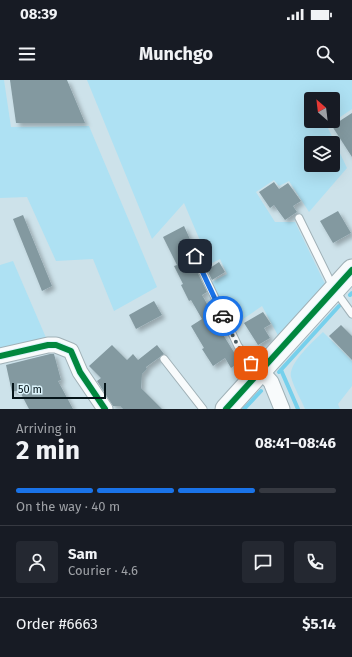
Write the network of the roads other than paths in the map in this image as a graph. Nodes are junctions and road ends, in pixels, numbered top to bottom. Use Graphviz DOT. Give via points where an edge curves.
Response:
graph roads {
  1 [pos="299,218"];
  2 [pos="195,256"];
  3 [pos="352,270"];
  4 [pos="334,289"];
  5 [pos="352,314"];
  6 [pos="0,356"];
  7 [pos="164,359"];
  8 [pos="261,371"];
  9 [pos="105,409"];
  10 [pos="203,409"];
  11 [pos="226,409"];
  12 [pos="282,409"];
  1 -- 4 [label="lane"];
  2 -- 8 [label="lane" via="238,346"];
  3 -- 4 [label="street"];
  4 -- 5 [label="lane"];
  4 -- 8 [label="street"];
  6 -- 9 [label="street" via="48,345 68,349"];
  7 -- 10 [label="lane"];
  8 -- 11 [label="street"];
  8 -- 12 [label="street" via="271,382"];
}
